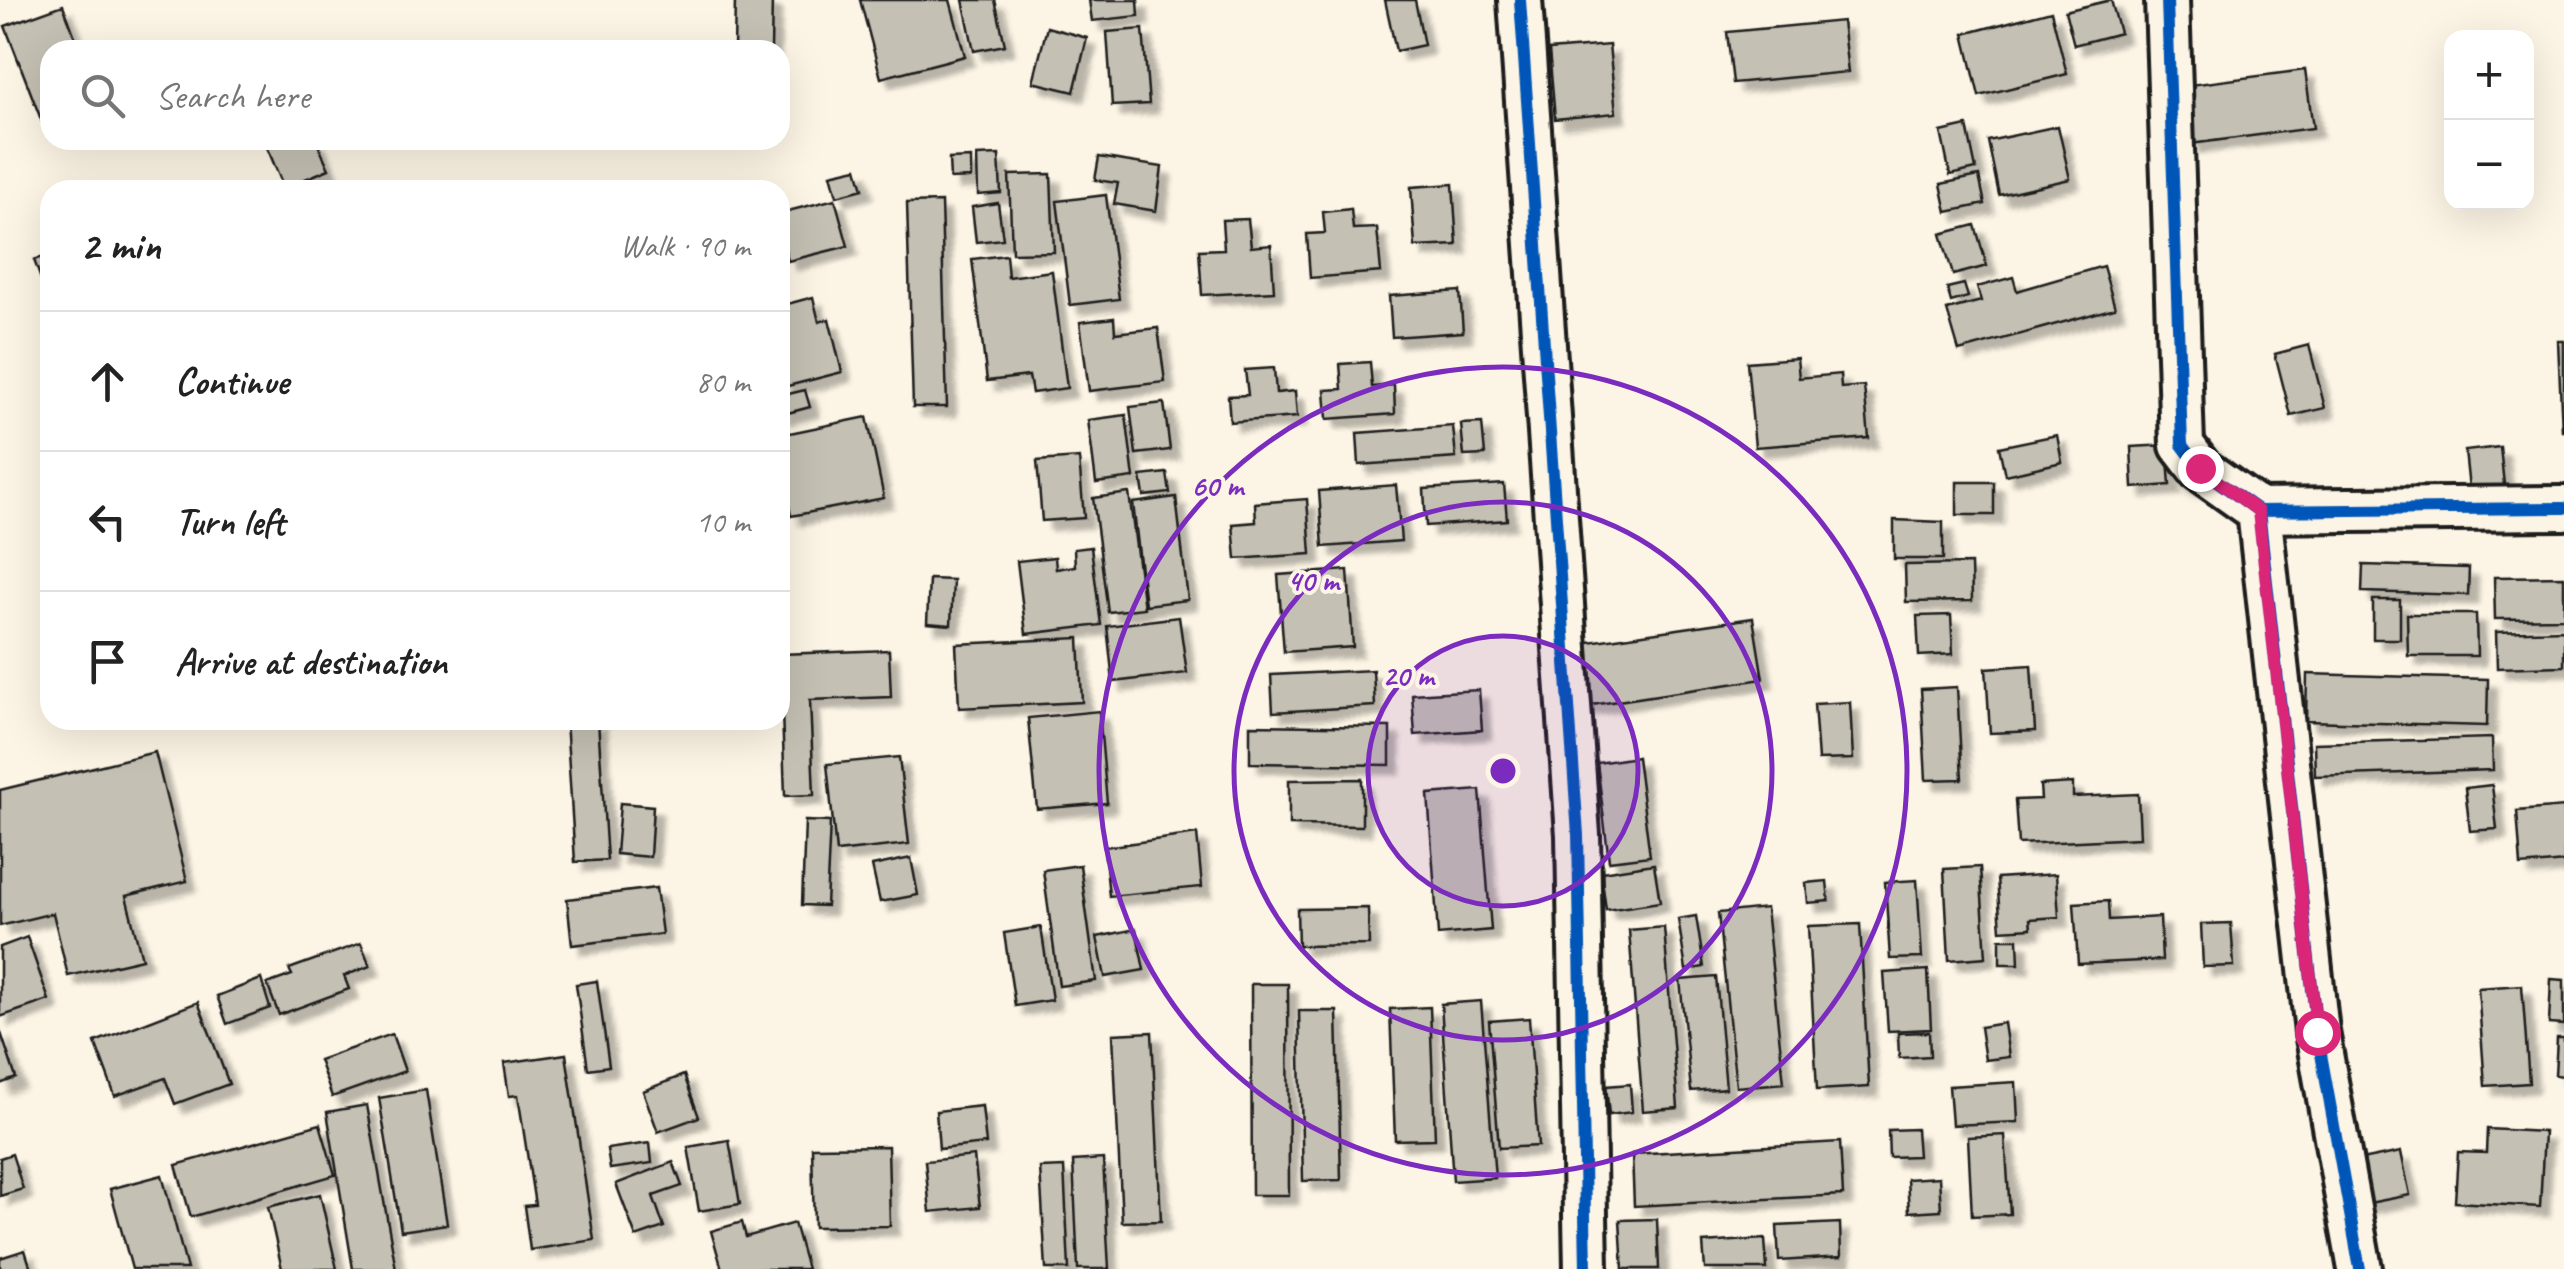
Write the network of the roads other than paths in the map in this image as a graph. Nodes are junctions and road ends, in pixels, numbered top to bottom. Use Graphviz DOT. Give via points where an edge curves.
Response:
graph roads {
  1 [pos="1520,0"];
  2 [pos="2167,0"];
  3 [pos="2564,508"];
  4 [pos="2258,511"];
  5 [pos="1586,1269"];
  6 [pos="2360,1269"];
  1 -- 5 [label="street" via="1578,834"];
  2 -- 4 [label="street" via="2182,444 2200,468"];
  3 -- 4 [label="street"];
  4 -- 6 [label="street" via="2317,1032"];
}
